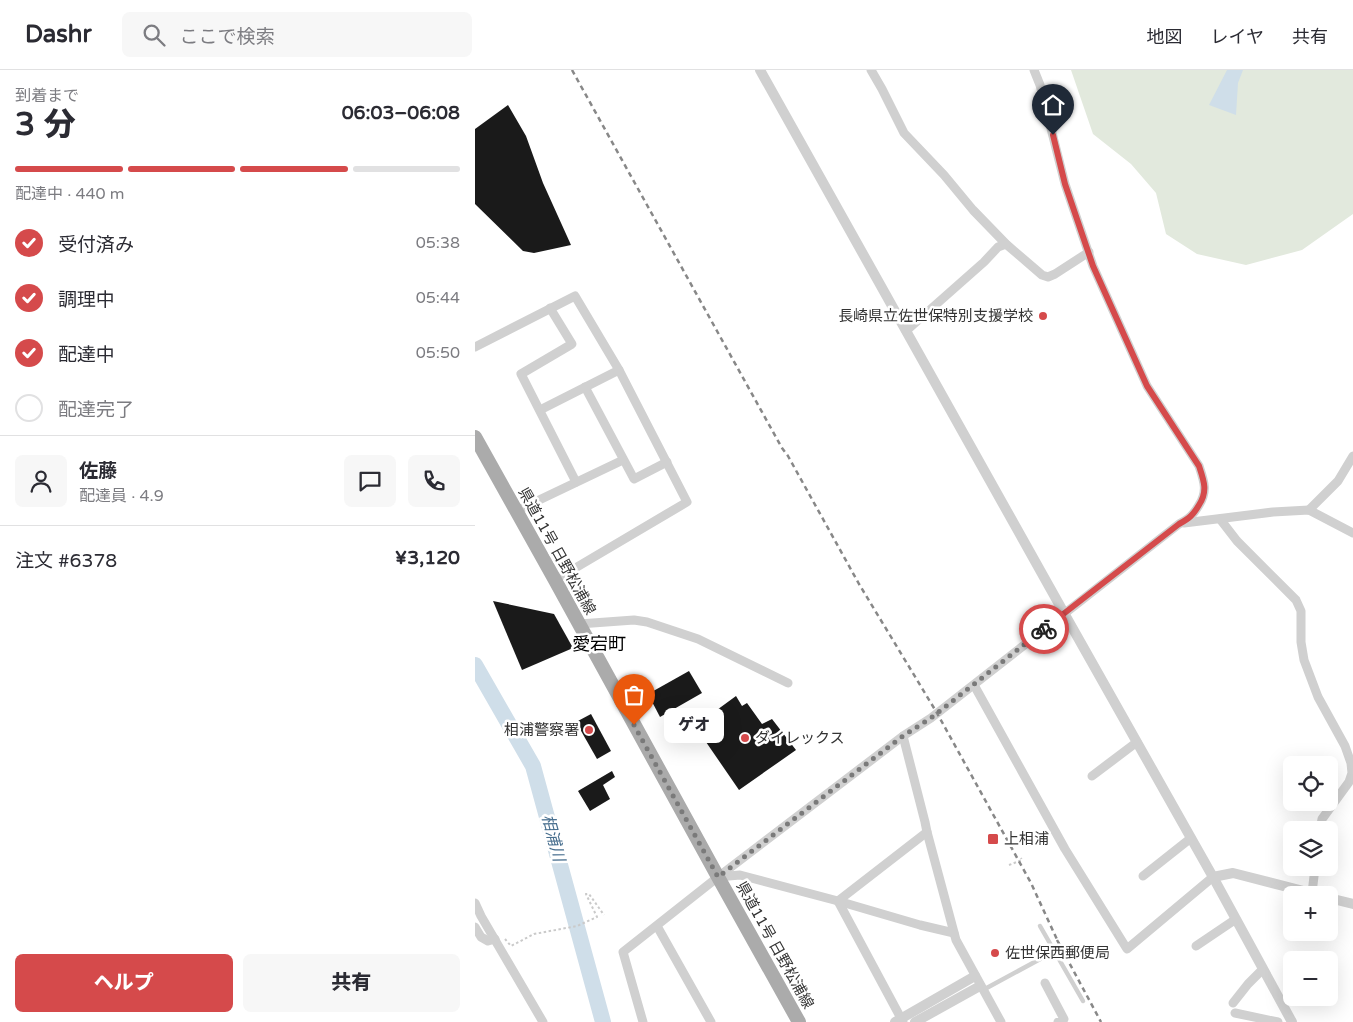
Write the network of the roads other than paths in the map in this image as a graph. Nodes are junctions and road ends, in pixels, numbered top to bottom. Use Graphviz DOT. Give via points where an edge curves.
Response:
graph roads {
  1 [pos="761,70"];
  2 [pos="871,70"];
  3 [pos="1034,70"];
  4 [pos="1007,244"];
  5 [pos="1089,252"];
  6 [pos="550,308"];
  7 [pos="906,330"];
  8 [pos="475,347"];
  9 [pos="619,370"];
  10 [pos="585,387"];
  11 [pos="540,410"];
  12 [pos="475,437"];
  13 [pos="1353,456"];
  14 [pos="623,460"];
  15 [pos="667,462"];
  16 [pos="576,482"];
  17 [pos="1309,510"];
  18 [pos="515,511"];
  19 [pos="1220,519"];
  20 [pos="1179,524"];
  21 [pos="1353,533"];
  22 [pos="555,580"];
  23 [pos="1064,613"];
  24 [pos="579,624"];
  25 [pos="788,683"];
  26 [pos="974,685"];
  27 [pos="903,736"];
  28 [pos="1137,742"];
  29 [pos="1092,776"];
  30 [pos="1322,821"];
  31 [pos="927,832"];
  32 [pos="1191,838"];
  33 [pos="1143,876"];
  34 [pos="718,877"];
  35 [pos="1213,877"];
  36 [pos="1284,886"];
  37 [pos="1338,900"];
  38 [pos="838,901"];
  39 [pos="475,903"];
  40 [pos="1353,904"];
  41 [pos="1236,919"];
  42 [pos="657,926"];
  43 [pos="1040,926"];
  44 [pos="475,927"];
  45 [pos="954,933"];
  46 [pos="495,939"];
  47 [pos="1196,946"];
  48 [pos="1055,951"];
  49 [pos="1263,969"];
  50 [pos="975,976"];
  51 [pos="1045,983"];
  52 [pos="982,988"];
  53 [pos="1083,1001"];
  54 [pos="1233,1003"];
  55 [pos="1235,1013"];
  56 [pos="900,1021"];
  57 [pos="1062,1021"];
  58 [pos="543,1022"];
  59 [pos="643,1022"];
  60 [pos="711,1022"];
  61 [pos="799,1022"];
  62 [pos="915,1022"];
  63 [pos="1001,1022"];
  64 [pos="1278,1022"];
  65 [pos="1292,1022"];
  1 -- 7 [label="street"];
  2 -- 4 [label="street" via="904,133"];
  3 -- 5 [label="street" via="1065,184"];
  4 -- 5 [label="street" via="1042,275 1048,276"];
  4 -- 7 [label="street" via="998,248"];
  5 -- 20 [label="street" via="1147,386 1199,466 1204,481 1205,496 1192,516"];
  6 -- 8 [label="street"];
  6 -- 9 [label="street" via="575,296"];
  6 -- 11 [label="street" via="572,344 521,374"];
  7 -- 23 [label="street"];
  9 -- 10 [label="street"];
  9 -- 15 [label="street"];
  10 -- 11 [label="street"];
  10 -- 14 [label="street"];
  11 -- 16 [label="street"];
  12 -- 18 [label="main road, 県道11号 日野松浦線"];
  13 -- 17 [label="street" via="1339,481"];
  14 -- 15 [label="street" via="634,479"];
  14 -- 16 [label="street"];
  15 -- 22 [label="street" via="687,502"];
  16 -- 18 [label="street"];
  17 -- 19 [label="street"];
  17 -- 21 [label="street"];
  18 -- 22 [label="main road, 県道11号 日野松浦線"];
  19 -- 20 [label="street"];
  19 -- 30 [label="street" via="1295,600 1301,612 1303,660 1318,697 1345,746 1352,773"];
  20 -- 23 [label="street"];
  22 -- 24 [label="main road, 県道11号 日野松浦線"];
  23 -- 26 [label="street"];
  23 -- 28 [label="street"];
  24 -- 25 [label="street" via="647,622 698,639"];
  24 -- 34 [label="main road, 県道11号 日野松浦線"];
  26 -- 27 [label="street"];
  26 -- 35 [label="street" via="1065,849 1127,949"];
  27 -- 31 [label="street"];
  27 -- 34 [label="street"];
  28 -- 29 [label="street"];
  28 -- 32 [label="street"];
  31 -- 38 [label="street"];
  31 -- 45 [label="street"];
  32 -- 33 [label="street"];
  32 -- 35 [label="street"];
  34 -- 38 [label="street" via="740,875"];
  34 -- 42 [label="street"];
  34 -- 61 [label="main road, 県道11号 日野松浦線"];
  35 -- 36 [label="street" via="1233,873"];
  35 -- 41 [label="street"];
  37 -- 40 [label="street"];
  38 -- 45 [label="street"];
  38 -- 56 [label="street"];
  39 -- 46 [label="street"];
  41 -- 47 [label="street"];
  41 -- 49 [label="street"];
  42 -- 59 [label="street" via="623,952"];
  42 -- 60 [label="street"];
  43 -- 48 [label="lane"];
  44 -- 46 [label="street" via="481,937 488,941"];
  45 -- 50 [label="street"];
  46 -- 58 [label="street"];
  48 -- 52 [label="lane"];
  48 -- 53 [label="lane"];
  49 -- 54 [label="street"];
  49 -- 65 [label="street"];
  50 -- 52 [label="street"];
  50 -- 56 [label="street"];
  51 -- 57 [label="street"];
  52 -- 62 [label="street"];
  52 -- 63 [label="street"];
  55 -- 64 [label="street"];
}
